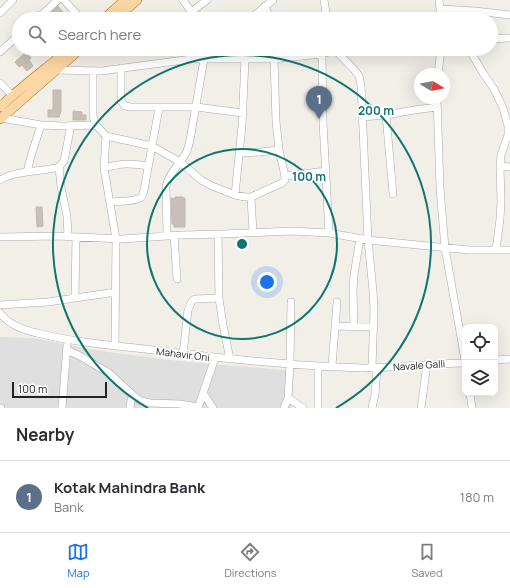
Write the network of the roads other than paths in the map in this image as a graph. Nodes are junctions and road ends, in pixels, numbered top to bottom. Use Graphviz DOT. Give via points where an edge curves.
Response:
graph roads {
  1 [pos="13,0"];
  2 [pos="58,0"];
  3 [pos="64,0"];
  4 [pos="125,0"];
  5 [pos="137,0"];
  6 [pos="183,0"];
  7 [pos="206,0"];
  8 [pos="273,0"];
  9 [pos="324,0"];
  10 [pos="439,0"];
  11 [pos="265,6"];
  12 [pos="441,9"];
  13 [pos="45,12"];
  14 [pos="75,12"];
  15 [pos="112,12"];
  16 [pos="123,12"];
  17 [pos="191,12"];
  18 [pos="258,12"];
  19 [pos="267,12"];
  20 [pos="326,12"];
  21 [pos="441,12"];
  22 [pos="488,12"];
  23 [pos="0,13"];
  24 [pos="498,13"];
  25 [pos="510,15"];
  26 [pos="510,38"];
  27 [pos="498,39"];
  28 [pos="12,41"];
  29 [pos="0,52"];
  30 [pos="60,56"];
  31 [pos="72,56"];
  32 [pos="207,56"];
  33 [pos="303,56"];
  34 [pos="322,56"];
  35 [pos="340,56"];
  36 [pos="440,56"];
  37 [pos="473,56"];
  38 [pos="284,58"];
  39 [pos="204,59"];
  40 [pos="245,59"];
  41 [pos="274,59"];
  42 [pos="121,68"];
  43 [pos="439,68"];
  44 [pos="55,70"];
  45 [pos="93,71"];
  46 [pos="0,83"];
  47 [pos="12,95"];
  48 [pos="0,107"];
  49 [pos="196,107"];
  50 [pos="437,107"];
  51 [pos="159,108"];
  52 [pos="243,113"];
  53 [pos="386,115"];
  54 [pos="362,117"];
  55 [pos="1,118"];
  56 [pos="71,125"];
  57 [pos="96,125"];
  58 [pos="41,126"];
  59 [pos="106,136"];
  60 [pos="508,145"];
  61 [pos="152,146"];
  62 [pos="279,150"];
  63 [pos="239,152"];
  64 [pos="180,162"];
  65 [pos="148,166"];
  66 [pos="500,166"];
  67 [pos="510,167"];
  68 [pos="59,168"];
  69 [pos="104,168"];
  70 [pos="326,171"];
  71 [pos="27,172"];
  72 [pos="285,176"];
  73 [pos="0,180"];
  74 [pos="393,194"];
  75 [pos="235,195"];
  76 [pos="251,197"];
  77 [pos="110,202"];
  78 [pos="253,233"];
  79 [pos="330,233"];
  80 [pos="218,234"];
  81 [pos="72,236"];
  82 [pos="170,236"];
  83 [pos="0,237"];
  84 [pos="360,238"];
  85 [pos="116,239"];
  86 [pos="368,240"];
  87 [pos="445,248"];
  88 [pos="496,250"];
  89 [pos="510,250"];
  90 [pos="177,278"];
  91 [pos="116,292"];
  92 [pos="75,298"];
  93 [pos="219,298"];
  94 [pos="291,302"];
  95 [pos="337,302"];
  96 [pos="0,305"];
  97 [pos="0,313"];
  98 [pos="335,326"];
  99 [pos="354,326"];
  100 [pos="374,327"];
  101 [pos="68,339"];
  102 [pos="462,343"];
  103 [pos="115,345"];
  104 [pos="67,350"];
  105 [pos="183,354"];
  106 [pos="216,358"];
  107 [pos="230,359"];
  108 [pos="510,359"];
  109 [pos="498,360"];
  110 [pos="462,363"];
  111 [pos="290,364"];
  112 [pos="427,364"];
  113 [pos="318,366"];
  114 [pos="332,366"];
  115 [pos="375,368"];
  116 [pos="203,393"];
  117 [pos="470,396"];
  118 [pos="288,398"];
  119 [pos="198,407"];
  120 [pos="62,408"];
  121 [pos="214,408"];
  122 [pos="284,408"];
  123 [pos="303,408"];
  124 [pos="318,408"];
  125 [pos="372,408"];
  126 [pos="421,408"];
  127 [pos="472,408"];
  1 -- 23 [label="street"];
  2 -- 13 [label="street"];
  3 -- 14 [label="street"];
  4 -- 15 [label="main road"];
  5 -- 16 [label="main road"];
  6 -- 17 [label="street"];
  7 -- 17 [label="street"];
  8 -- 11 [label="street"];
  9 -- 20 [label="street"];
  10 -- 12 [label="street"];
  11 -- 18 [label="street"];
  11 -- 19 [label="street"];
  12 -- 21 [label="street"];
  12 -- 22 [label="street"];
  24 -- 25 [label="street"];
  26 -- 27 [label="street"];
  28 -- 29 [label="street"];
  30 -- 47 [label="main road"];
  31 -- 44 [label="main road"];
  32 -- 39 [label="street"];
  33 -- 38 [label="street"];
  34 -- 70 [label="street"];
  35 -- 54 [label="street" via="359,77"];
  36 -- 43 [label="street"];
  37 -- 60 [label="street" via="503,108 508,126"];
  38 -- 41 [label="street"];
  39 -- 40 [label="street"];
  39 -- 42 [label="street" via="192,58"];
  39 -- 49 [label="street"];
  40 -- 41 [label="street"];
  40 -- 52 [label="street"];
  41 -- 62 [label="street"];
  42 -- 45 [label="street"];
  42 -- 51 [label="street" via="123,104 131,107"];
  44 -- 45 [label="street"];
  44 -- 55 [label="main road"];
  45 -- 57 [label="street" via="93,116"];
  46 -- 47 [label="street"];
  47 -- 48 [label="main road"];
  49 -- 51 [label="street"];
  49 -- 52 [label="street"];
  49 -- 64 [label="street" via="190,140"];
  50 -- 53 [label="street"];
  50 -- 87 [label="street"];
  51 -- 61 [label="street"];
  52 -- 63 [label="street"];
  53 -- 54 [label="street"];
  53 -- 74 [label="street"];
  54 -- 86 [label="street"];
  55 -- 58 [label="street"];
  56 -- 57 [label="street"];
  56 -- 58 [label="street"];
  56 -- 68 [label="street" via="64,161"];
  57 -- 59 [label="street"];
  58 -- 71 [label="street"];
  59 -- 61 [label="street"];
  59 -- 69 [label="street"];
  60 -- 66 [label="street" via="501,155"];
  61 -- 64 [label="street"];
  61 -- 65 [label="street"];
  62 -- 63 [label="street"];
  62 -- 72 [label="street"];
  63 -- 75 [label="street"];
  64 -- 75 [label="street" via="201,180"];
  64 -- 82 [label="street" via="170,175 166,186"];
  65 -- 69 [label="street" via="129,163"];
  65 -- 77 [label="street" via="140,198"];
  66 -- 67 [label="street"];
  66 -- 88 [label="street" via="501,201"];
  68 -- 71 [label="street"];
  68 -- 81 [label="street"];
  69 -- 77 [label="street"];
  70 -- 72 [label="street"];
  70 -- 79 [label="street"];
  71 -- 73 [label="street"];
  72 -- 76 [label="street" via="282,183"];
  75 -- 76 [label="street"];
  76 -- 78 [label="street"];
  77 -- 85 [label="street"];
  78 -- 79 [label="street"];
  78 -- 80 [label="street"];
  79 -- 84 [label="street"];
  80 -- 82 [label="street"];
  80 -- 93 [label="street"];
  81 -- 83 [label="street"];
  81 -- 85 [label="street"];
  81 -- 92 [label="street"];
  82 -- 85 [label="street"];
  82 -- 90 [label="street"];
  84 -- 86 [label="street"];
  84 -- 99 [label="street" via="354,275"];
  85 -- 91 [label="street"];
  86 -- 87 [label="street"];
  86 -- 100 [label="street"];
  87 -- 88 [label="street"];
  87 -- 102 [label="street"];
  88 -- 89 [label="street"];
  91 -- 92 [label="street"];
  91 -- 103 [label="street"];
  92 -- 96 [label="street"];
  93 -- 105 [label="street" via="192,301 188,310"];
  93 -- 107 [label="street"];
  94 -- 111 [label="street"];
  95 -- 98 [label="street"];
  97 -- 101 [label="street, Mahavir Oni" via="21,328"];
  98 -- 99 [label="street"];
  98 -- 114 [label="street"];
  99 -- 100 [label="street"];
  100 -- 115 [label="street"];
  101 -- 103 [label="street, Mahavir Oni"];
  101 -- 104 [label="street"];
  103 -- 105 [label="street, Mahavir Oni"];
  104 -- 119 [label="street" via="109,374 141,400"];
  104 -- 120 [label="street"];
  105 -- 106 [label="street, Mahavir Oni"];
  106 -- 107 [label="street, Mahavir Oni"];
  106 -- 116 [label="street"];
  107 -- 111 [label="street, Mahavir Oni"];
  108 -- 109 [label="street"];
  110 -- 112 [label="street, Navale Galli"];
  111 -- 113 [label="street, Mahavir Oni"];
  111 -- 118 [label="street"];
  112 -- 115 [label="street, Navale Galli"];
  112 -- 126 [label="street"];
  113 -- 114 [label="street, Mahavir Oni"];
  113 -- 124 [label="street"];
  114 -- 115 [label="street, Mahavir Oni"];
  115 -- 125 [label="street" via="375,395"];
  116 -- 119 [label="street"];
  116 -- 121 [label="street"];
  117 -- 127 [label="street"];
  118 -- 122 [label="street"];
  118 -- 123 [label="street"];
}
